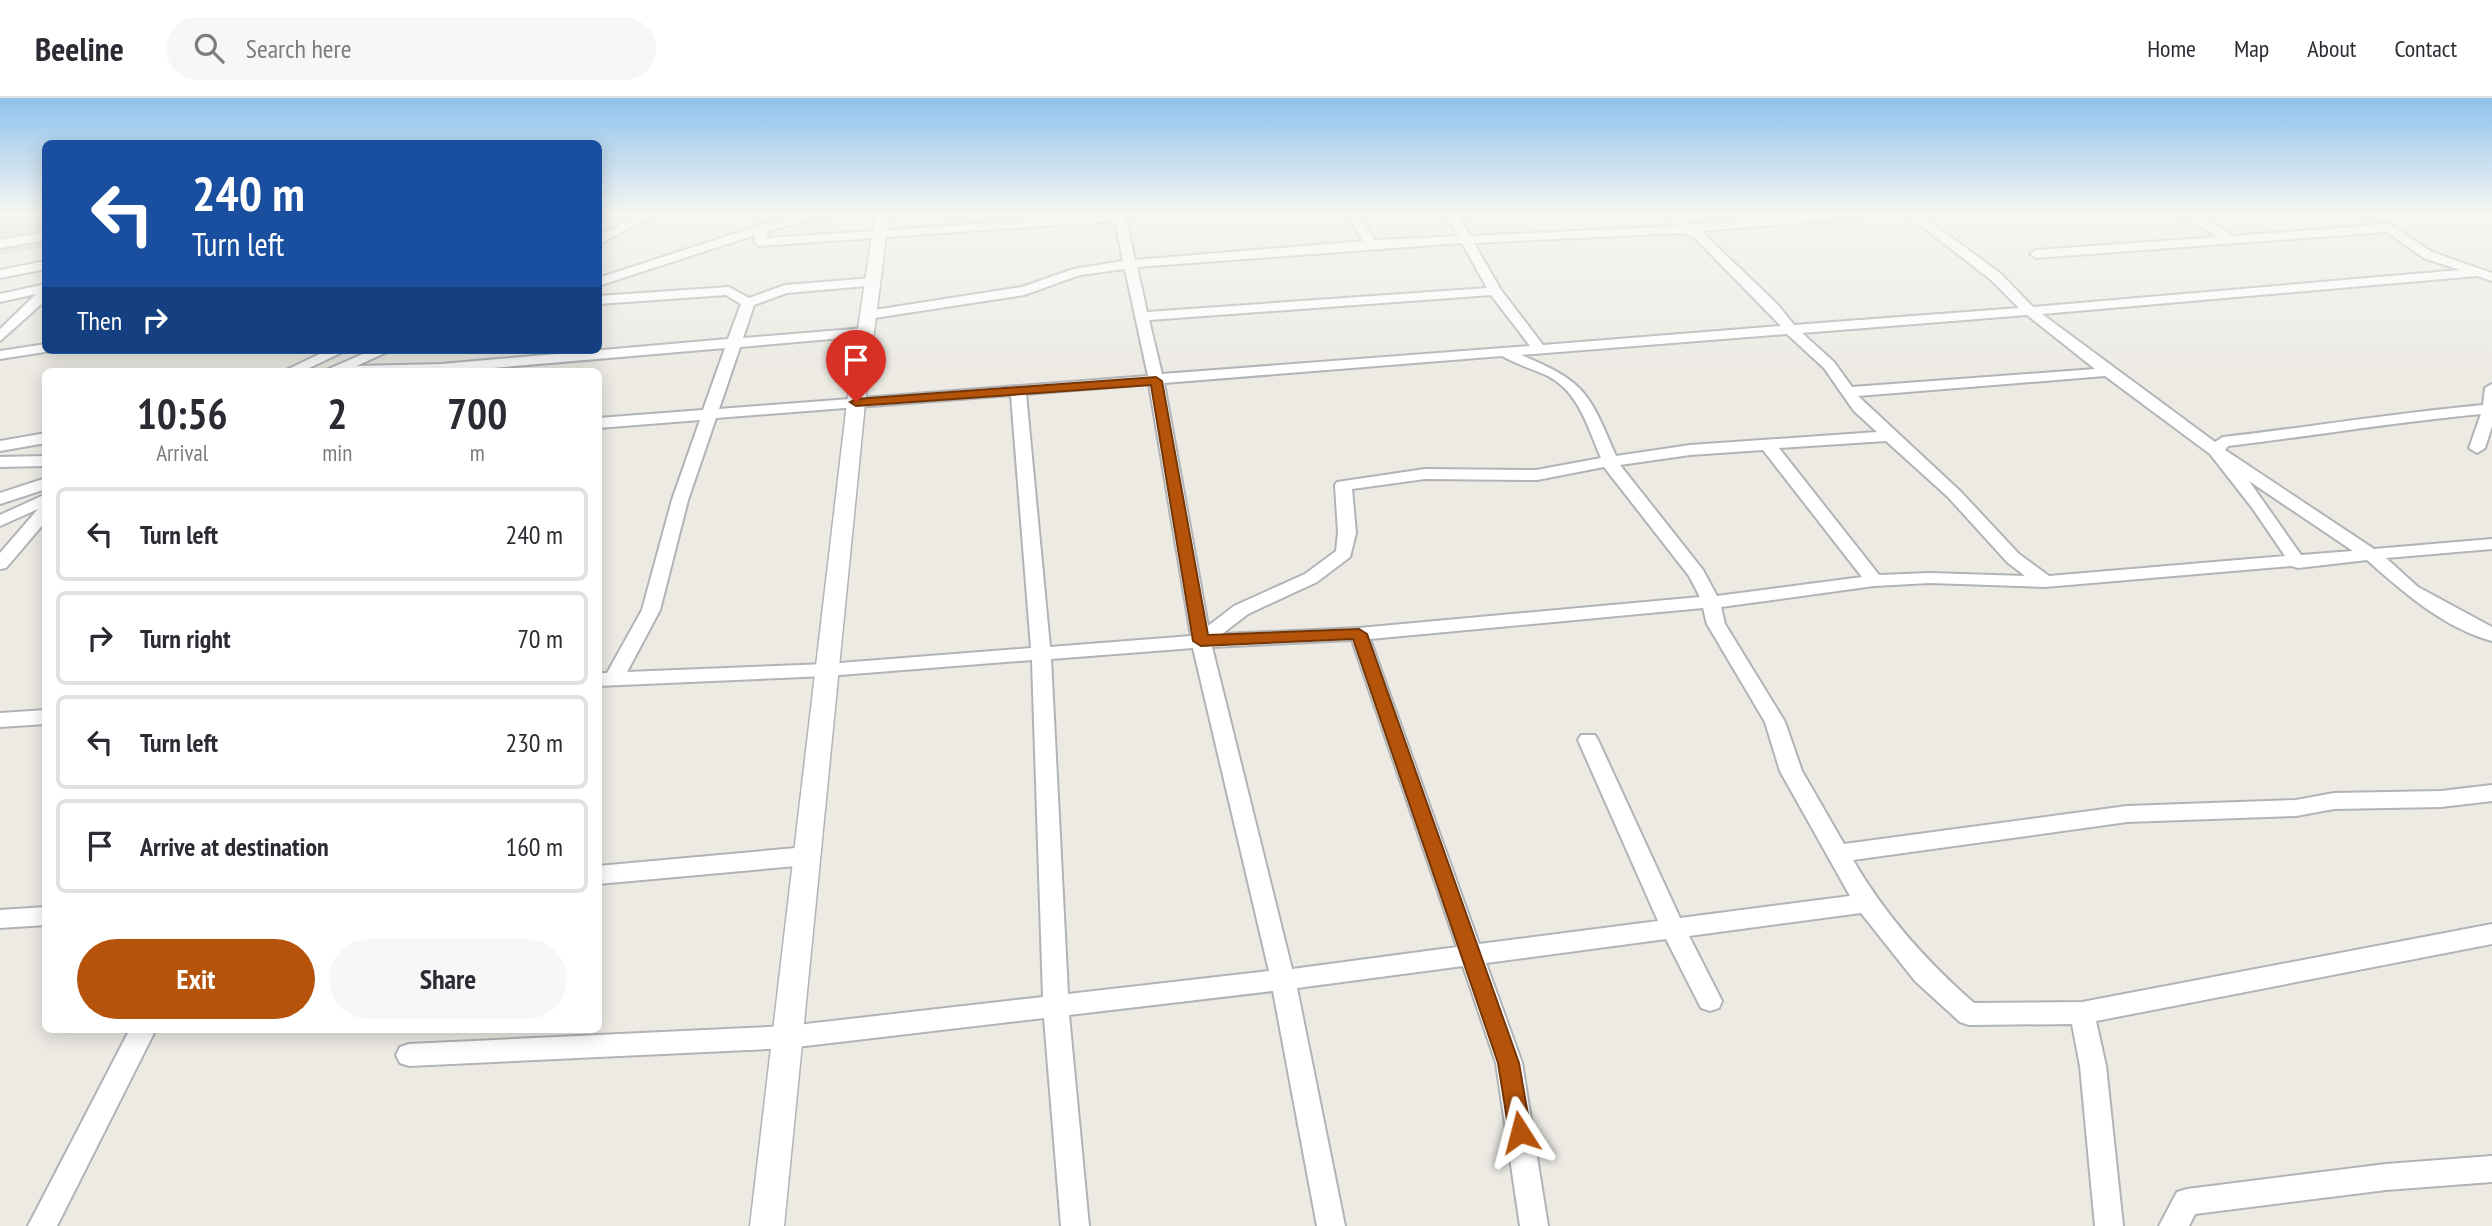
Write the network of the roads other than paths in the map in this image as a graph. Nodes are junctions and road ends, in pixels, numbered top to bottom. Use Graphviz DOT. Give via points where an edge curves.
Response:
graph roads {
  1 [pos="38,267"];
  2 [pos="645,267"];
  3 [pos="875,267"];
  4 [pos="1113,267"];
  5 [pos="1132,267"];
  6 [pos="1482,267"];
  7 [pos="1731,267"];
  8 [pos="1982,267"];
  9 [pos="2457,267"];
  10 [pos="0,274"];
  11 [pos="2475,274"];
  12 [pos="2492,277"];
  13 [pos="602,281"];
  14 [pos="873,282"];
  15 [pos="42,291"];
  16 [pos="1495,291"];
  17 [pos="42,294"];
  18 [pos="0,298"];
  19 [pos="602,300"];
  20 [pos="748,303"];
  21 [pos="2030,311"];
  22 [pos="1142,317"];
  23 [pos="867,324"];
  24 [pos="1790,330"];
  25 [pos="0,337"];
  26 [pos="732,344"];
  27 [pos="42,349"];
  28 [pos="1540,350"];
  29 [pos="1504,353"];
  30 [pos="331,354"];
  31 [pos="372,354"];
  32 [pos="0,355"];
  33 [pos="298,368"];
  34 [pos="339,368"];
  35 [pos="462,368"];
  36 [pos="2108,372"];
  37 [pos="1156,381"];
  38 [pos="2492,390"];
  39 [pos="1018,391"];
  40 [pos="1848,392"];
  41 [pos="856,402"];
  42 [pos="2490,410"];
  43 [pos="710,415"];
  44 [pos="602,423"];
  45 [pos="1889,436"];
  46 [pos="42,439"];
  47 [pos="1768,445"];
  48 [pos="0,446"];
  49 [pos="2477,449"];
  50 [pos="2216,451"];
  51 [pos="42,461"];
  52 [pos="1610,461"];
  53 [pos="0,462"];
  54 [pos="42,484"];
  55 [pos="0,499"];
  56 [pos="42,501"];
  57 [pos="42,514"];
  58 [pos="0,521"];
  59 [pos="2492,544"];
  60 [pos="2373,556"];
  61 [pos="2298,563"];
  62 [pos="0,564"];
  63 [pos="1874,582"];
  64 [pos="2045,582"];
  65 [pos="1711,601"];
  66 [pos="1359,634"];
  67 [pos="2492,635"];
  68 [pos="1201,641"];
  69 [pos="1041,654"];
  70 [pos="827,670"];
  71 [pos="606,680"];
  72 [pos="42,717"];
  73 [pos="0,720"];
  74 [pos="1588,740"];
  75 [pos="2492,793"];
  76 [pos="1838,853"];
  77 [pos="807,856"];
  78 [pos="602,875"];
  79 [pos="1867,904"];
  80 [pos="42,916"];
  81 [pos="0,919"];
  82 [pos="1673,929"];
  83 [pos="2492,934"];
  84 [pos="1470,956"];
  85 [pos="1283,980"];
  86 [pos="1710,1001"];
  87 [pos="1056,1007"];
  88 [pos="2082,1013"];
  89 [pos="141,1033"];
  90 [pos="788,1037"];
  91 [pos="409,1055"];
  92 [pos="2492,1168"];
  93 [pos="42,1226"];
  94 [pos="767,1226"];
  95 [pos="1075,1226"];
  96 [pos="1331,1226"];
  97 [pos="1534,1226"];
  98 [pos="2109,1226"];
  99 [pos="2172,1226"];
  1 -- 10 [label="street"];
  2 -- 13 [label="street"];
  3 -- 14 [label="street"];
  4 -- 23 [label="street"];
  5 -- 22 [label="street"];
  6 -- 16 [label="street"];
  7 -- 24 [label="street"];
  8 -- 21 [label="street"];
  9 -- 11 [label="street"];
  11 -- 12 [label="street"];
  11 -- 21 [label="street"];
  14 -- 20 [label="street" via="785,289"];
  14 -- 23 [label="street"];
  15 -- 18 [label="street"];
  16 -- 22 [label="street"];
  16 -- 28 [label="street"];
  17 -- 25 [label="street"];
  19 -- 20 [label="street" via="729,291"];
  20 -- 26 [label="street"];
  21 -- 24 [label="street"];
  21 -- 36 [label="street"];
  22 -- 37 [label="street"];
  23 -- 26 [label="street"];
  23 -- 41 [label="street"];
  24 -- 28 [label="street"];
  24 -- 40 [label="street" via="1829,365"];
  26 -- 35 [label="street"];
  26 -- 43 [label="street"];
  27 -- 32 [label="street"];
  28 -- 29 [label="street"];
  29 -- 37 [label="street"];
  29 -- 52 [label="street" via="1555,374 1573,387"];
  30 -- 33 [label="street"];
  31 -- 34 [label="street"];
  36 -- 40 [label="street"];
  36 -- 50 [label="street"];
  37 -- 39 [label="street"];
  37 -- 68 [label="street"];
  38 -- 42 [label="street"];
  39 -- 41 [label="street"];
  39 -- 69 [label="street"];
  40 -- 45 [label="street"];
  41 -- 43 [label="street"];
  41 -- 70 [label="street"];
  42 -- 49 [label="street"];
  42 -- 50 [label="street" via="2402,417 2223,442"];
  43 -- 44 [label="street"];
  43 -- 71 [label="street" via="680,500 651,610"];
  45 -- 47 [label="street"];
  45 -- 64 [label="street" via="1954,494 2013,558"];
  46 -- 48 [label="street"];
  47 -- 52 [label="street"];
  47 -- 63 [label="street"];
  50 -- 60 [label="street"];
  50 -- 61 [label="street"];
  51 -- 53 [label="street"];
  52 -- 65 [label="street" via="1697,574"];
  52 -- 68 [label="street" via="1538,475 1425,474 1343,485 1344,553 1311,578 1241,610"];
  54 -- 55 [label="street"];
  56 -- 58 [label="street"];
  57 -- 62 [label="street"];
  59 -- 60 [label="street"];
  60 -- 61 [label="street"];
  60 -- 67 [label="street" via="2412,591"];
  61 -- 64 [label="street"];
  63 -- 64 [label="street" via="1930,578"];
  63 -- 65 [label="street"];
  65 -- 66 [label="street"];
  65 -- 76 [label="street" via="1716,624 1774,722 1791,771"];
  66 -- 68 [label="street"];
  66 -- 84 [label="street"];
  68 -- 69 [label="street"];
  68 -- 85 [label="street"];
  69 -- 70 [label="street"];
  69 -- 87 [label="street"];
  70 -- 71 [label="street"];
  70 -- 77 [label="street"];
  72 -- 73 [label="street"];
  74 -- 82 [label="street"];
  75 -- 76 [label="street" via="2441,799 2334,800 2297,808 2127,814"];
  76 -- 79 [label="street"];
  77 -- 78 [label="street"];
  77 -- 90 [label="street"];
  79 -- 82 [label="street"];
  79 -- 88 [label="street" via="1924,974 1969,1014"];
  80 -- 81 [label="street"];
  82 -- 84 [label="street"];
  82 -- 86 [label="street"];
  83 -- 88 [label="street"];
  84 -- 85 [label="street"];
  84 -- 97 [label="street" via="1509,1063"];
  85 -- 87 [label="street"];
  85 -- 96 [label="street"];
  87 -- 90 [label="street"];
  87 -- 95 [label="street"];
  88 -- 98 [label="street" via="2093,1066"];
  89 -- 93 [label="street"];
  90 -- 91 [label="street"];
  90 -- 94 [label="street"];
  92 -- 99 [label="street" via="2187,1202"];
}
